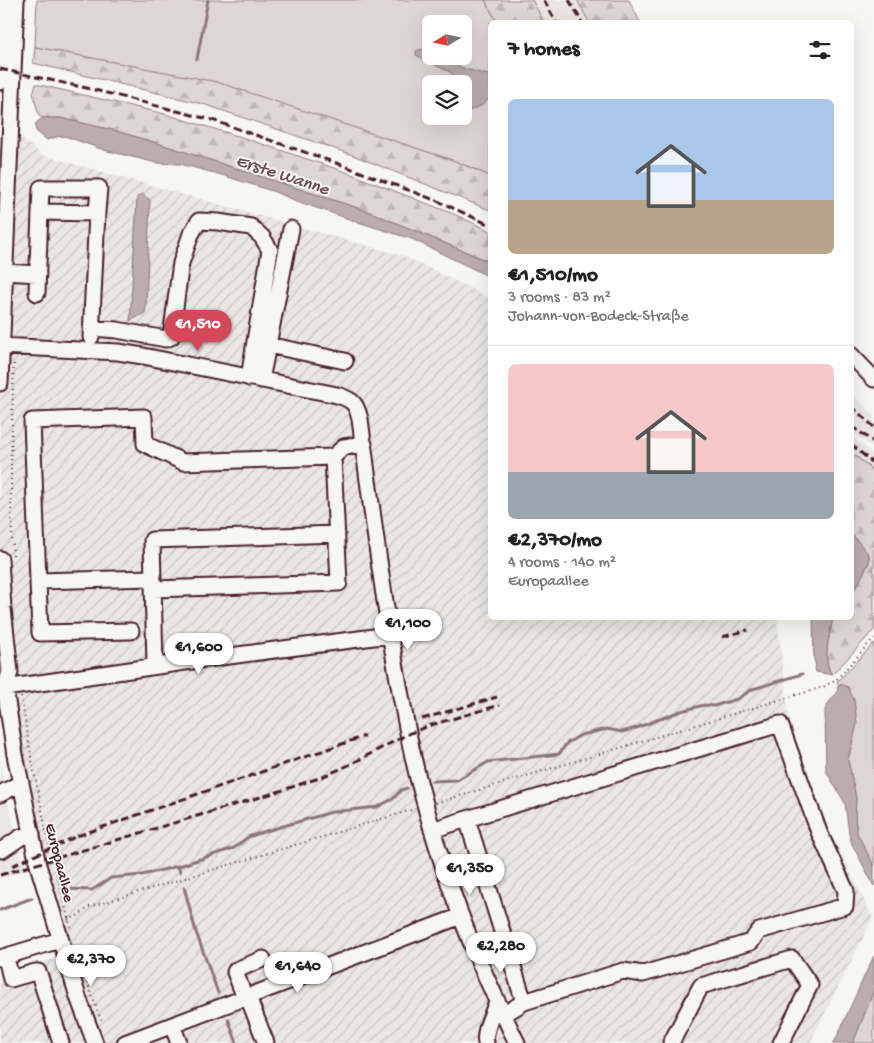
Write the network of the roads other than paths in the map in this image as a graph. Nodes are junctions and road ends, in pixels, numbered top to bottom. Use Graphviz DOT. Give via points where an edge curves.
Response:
graph roads {
  1 [pos="3,0"];
  2 [pos="16,0"];
  3 [pos="0,82"];
  4 [pos="40,212"];
  5 [pos="97,213"];
  6 [pos="291,229"];
  7 [pos="5,272"];
  8 [pos="38,274"];
  9 [pos="37,293"];
  10 [pos="92,328"];
  11 [pos="268,345"];
  12 [pos="1,346"];
  13 [pos="91,351"];
  14 [pos="854,358"];
  15 [pos="345,361"];
  16 [pos="255,379"];
  17 [pos="874,379"];
  18 [pos="0,383"];
  19 [pos="364,444"];
  20 [pos="333,458"];
  21 [pos="337,534"];
  22 [pos="0,559"];
  23 [pos="38,580"];
  24 [pos="153,584"];
  25 [pos="132,631"];
  26 [pos="389,635"];
  27 [pos="155,666"];
  28 [pos="2,687"];
  29 [pos="21,784"];
  30 [pos="0,794"];
  31 [pos="467,819"];
  32 [pos="432,830"];
  33 [pos="32,834"];
  34 [pos="1,846"];
  35 [pos="461,916"];
  36 [pos="60,940"];
  37 [pos="3,958"];
  38 [pos="263,959"];
  39 [pos="6,980"];
  40 [pos="246,997"];
  41 [pos="524,1002"];
  42 [pos="500,1009"];
  43 [pos="172,1025"];
  44 [pos="89,1042"];
  45 [pos="61,1043"];
  46 [pos="125,1043"];
  47 [pos="179,1043"];
  48 [pos="266,1043"];
  49 [pos="486,1043"];
  50 [pos="517,1043"];
  51 [pos="671,1043"];
  52 [pos="780,1043"];
  1 -- 3 [label="street"];
  2 -- 7 [label="street"];
  4 -- 5 [label="street"];
  4 -- 5 [label="street" via="41,188 99,188"];
  4 -- 8 [label="street"];
  5 -- 10 [label="street"];
  6 -- 11 [label="street"];
  7 -- 8 [label="street"];
  7 -- 12 [label="street"];
  8 -- 9 [label="street"];
  10 -- 13 [label="street"];
  10 -- 16 [label="street" via="166,339 171,337 181,263 199,221 251,227 270,250"];
  11 -- 15 [label="street"];
  11 -- 16 [label="street"];
  12 -- 13 [label="street"];
  12 -- 18 [label="street"];
  13 -- 16 [label="street" via="144,356"];
  14 -- 17 [label="street"];
  16 -- 19 [label="street" via="346,398 354,403"];
  19 -- 20 [label="street" via="344,447"];
  19 -- 26 [label="street"];
  20 -- 21 [label="street"];
  20 -- 23 [label="street" via="183,462 145,444 144,417 32,421"];
  21 -- 24 [label="street" via="152,540"];
  21 -- 24 [label="street" via="339,583"];
  22 -- 28 [label="street, Europaallee" via="10,672"];
  23 -- 24 [label="street"];
  23 -- 25 [label="street" via="40,633"];
  24 -- 27 [label="street"];
  26 -- 27 [label="street"];
  26 -- 32 [label="street" via="412,756"];
  27 -- 28 [label="street"];
  28 -- 29 [label="street, Europaallee"];
  29 -- 30 [label="street"];
  29 -- 33 [label="street, Europaallee"];
  31 -- 32 [label="street"];
  31 -- 41 [label="street"];
  31 -- 41 [label="street" via="780,724 818,832 846,891 845,906 759,931 751,942 643,974 623,971"];
  32 -- 35 [label="street"];
  33 -- 34 [label="street"];
  33 -- 36 [label="street, Europaallee"];
  35 -- 40 [label="street"];
  35 -- 42 [label="street"];
  36 -- 37 [label="street"];
  36 -- 44 [label="street, Europaallee"];
  37 -- 39 [label="street"];
  38 -- 40 [label="street" via="235,972"];
  39 -- 45 [label="street" via="35,972 40,974"];
  40 -- 43 [label="street"];
  40 -- 48 [label="street"];
  41 -- 42 [label="street"];
  42 -- 49 [label="street" via="486,1032"];
  42 -- 50 [label="street"];
  43 -- 46 [label="street"];
  43 -- 47 [label="street"];
  51 -- 52 [label="street" via="701,986 792,959 810,985"];
}
